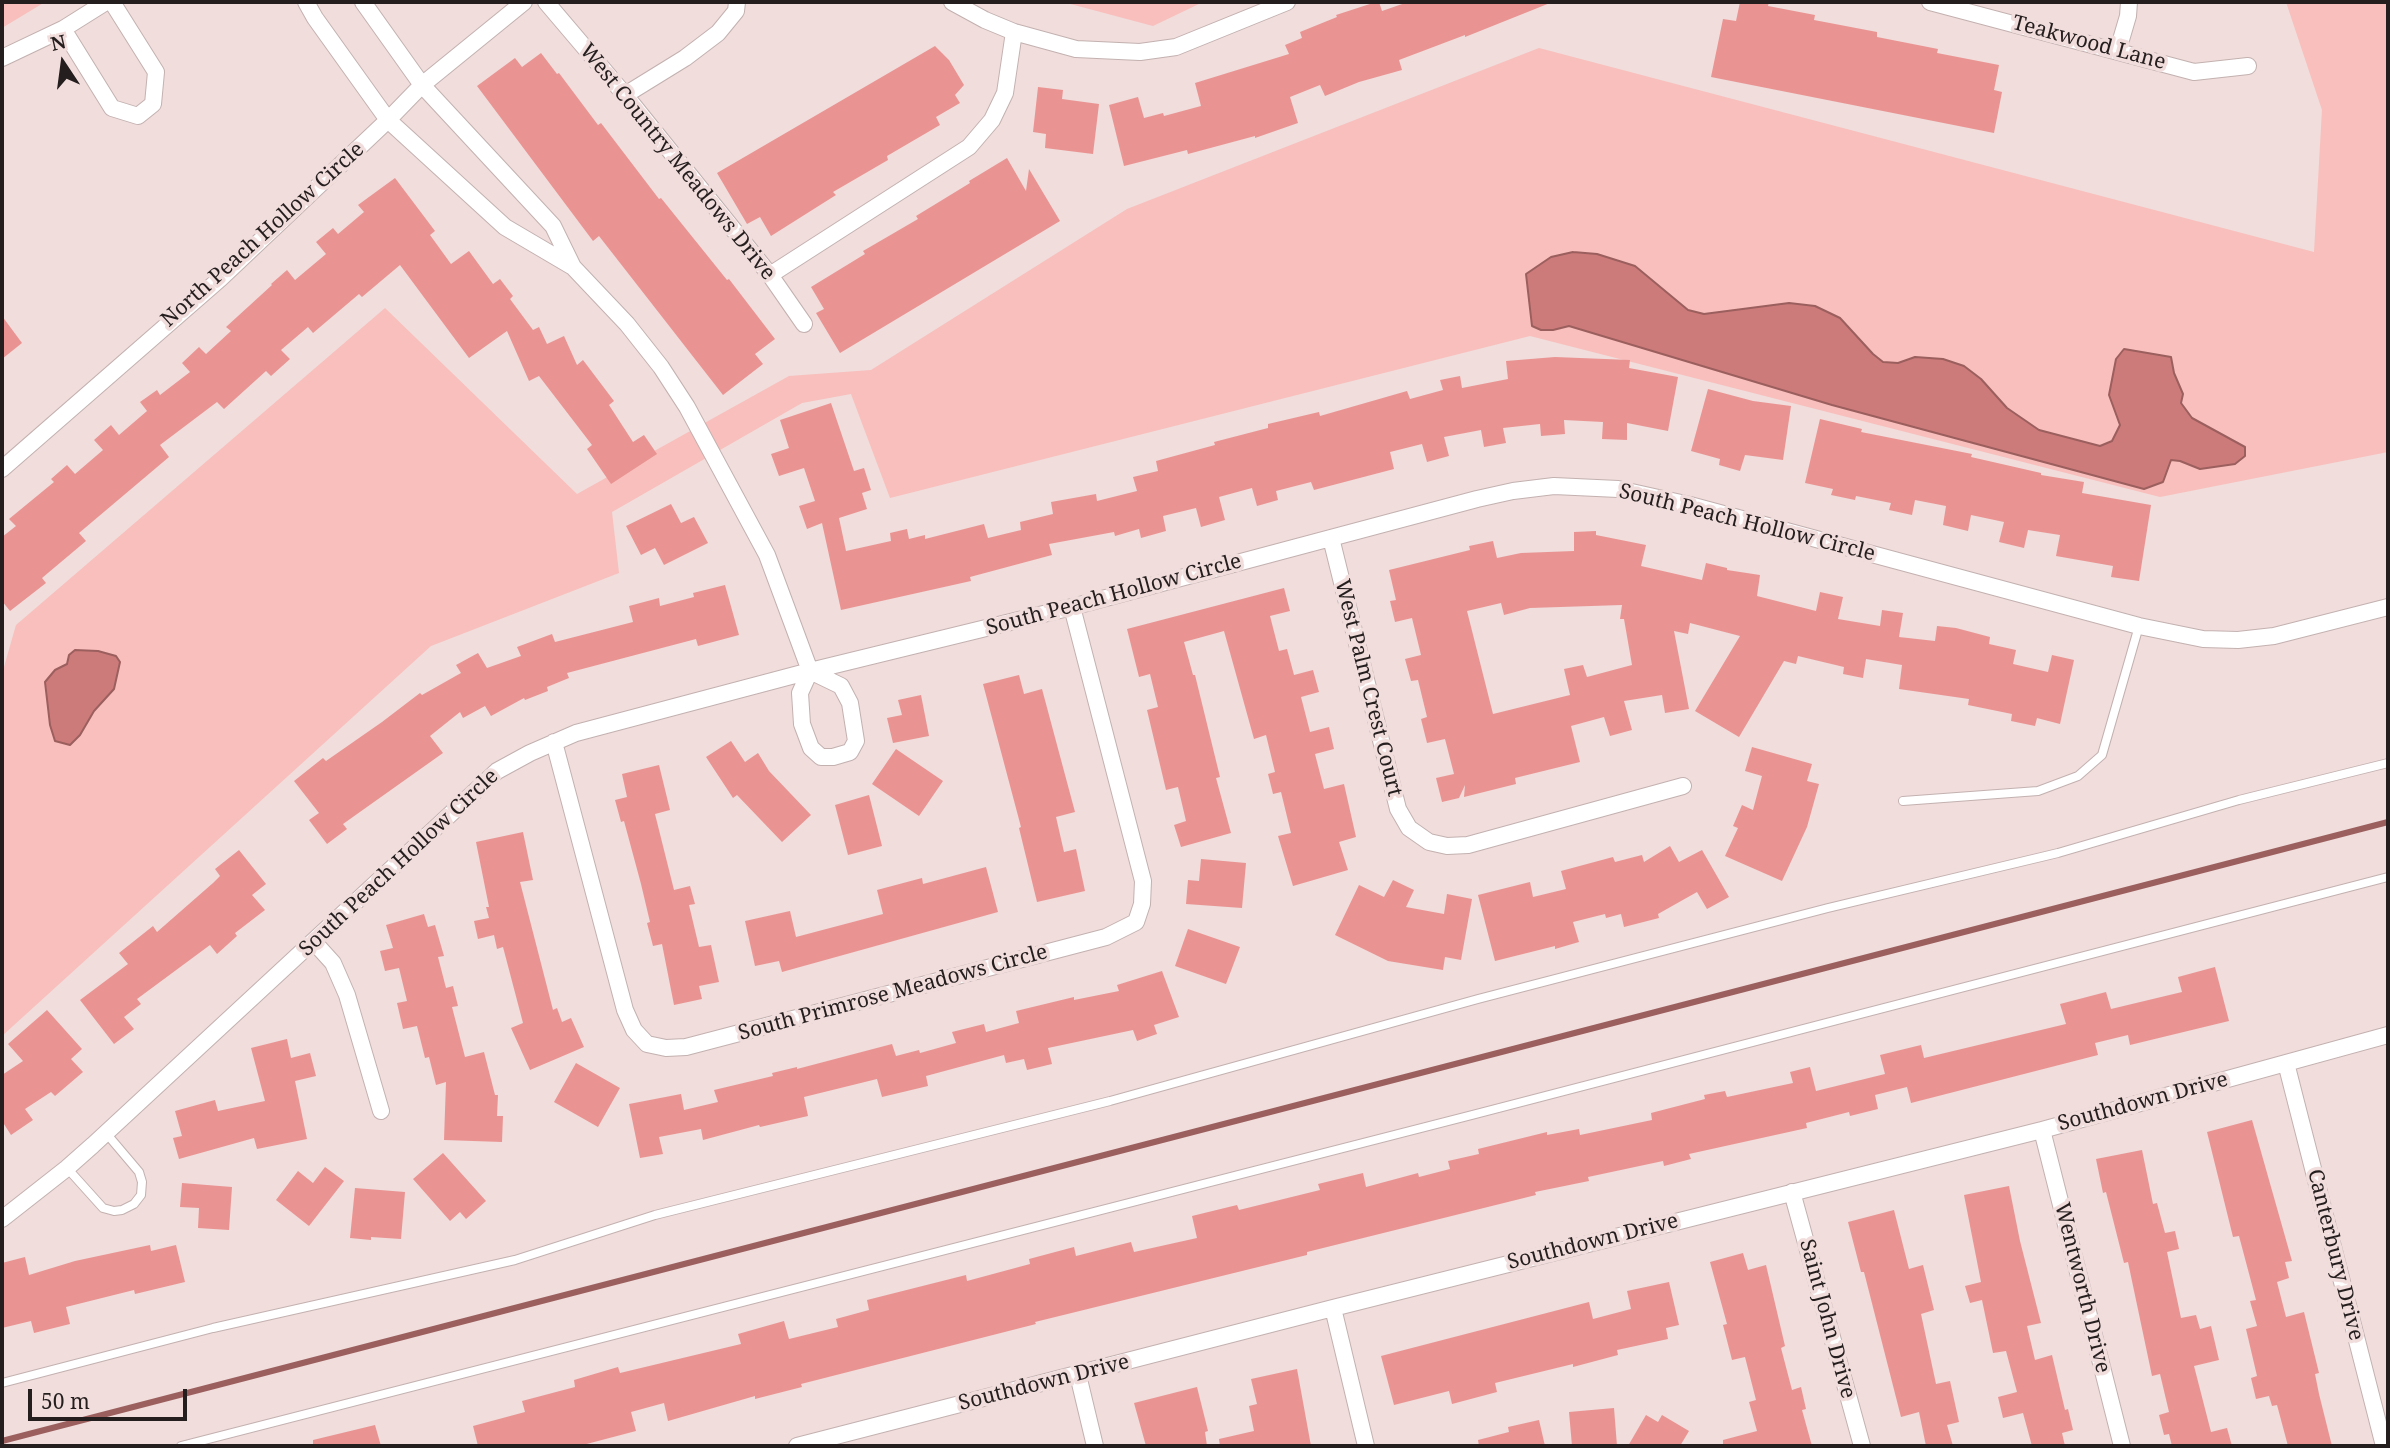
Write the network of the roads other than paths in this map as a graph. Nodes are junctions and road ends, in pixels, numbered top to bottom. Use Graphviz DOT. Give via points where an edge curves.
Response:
graph roads {
  1 [pos="106,2"];
  2 [pos="112,2"];
  3 [pos="306,2"];
  4 [pos="363,2"];
  5 [pos="524,2"];
  6 [pos="546,2"];
  7 [pos="737,2"];
  8 [pos="952,2"];
  9 [pos="1287,2"];
  10 [pos="1930,2"];
  11 [pos="2129,2"];
  12 [pos="63,29"];
  13 [pos="1014,32"];
  14 [pos="2118,50"];
  15 [pos="2,58"];
  16 [pos="2248,66"];
  17 [pos="422,85"];
  18 [pos="625,95"];
  19 [pos="388,120"];
  20 [pos="573,267"];
  21 [pos="770,275"];
  22 [pos="804,324"];
  23 [pos="2,469"];
  24 [pos="1331,538"];
  25 [pos="1072,607"];
  26 [pos="2388,607"];
  27 [pos="2139,626"];
  28 [pos="810,671"];
  29 [pos="554,742"];
  30 [pos="2388,763"];
  31 [pos="1683,786"];
  32 [pos="1903,801"];
  33 [pos="2388,877"];
  34 [pos="314,942"];
  35 [pos="2388,1035"];
  36 [pos="2286,1063"];
  37 [pos="381,1111"];
  38 [pos="2042,1130"];
  39 [pos="106,1133"];
  40 [pos="67,1168"];
  41 [pos="1792,1192"];
  42 [pos="2,1219"];
  43 [pos="1333,1308"];
  44 [pos="1078,1375"];
  45 [pos="2,1383"];
  46 [pos="822,1443"];
  47 [pos="181,1446"];
  48 [pos="797,1446"];
  49 [pos="1095,1446"];
  50 [pos="1366,1446"];
  51 [pos="1862,1446"];
  52 [pos="2122,1446"];
  53 [pos="2384,1446"];
  1 -- 12 [label="street"];
  2 -- 12 [label="street" via="156,72 153,104 138,116 112,108"];
  3 -- 19 [label="street"];
  4 -- 17 [label="street"];
  5 -- 17 [label="street, North Peach Hollow Circle"];
  6 -- 18 [label="street, West Country Meadows Drive"];
  7 -- 18 [label="street" via="736,12 719,33"];
  8 -- 13 [label="street"];
  9 -- 13 [label="street" via="1176,47 1140,52 1076,49"];
  10 -- 14 [label="street, Teakwood Lane"];
  11 -- 14 [label="street"];
  12 -- 15 [label="street"];
  13 -- 21 [label="street" via="1005,93 992,120 969,147"];
  14 -- 16 [label="street, Teakwood Lane" via="2194,72"];
  17 -- 19 [label="street, North Peach Hollow Circle"];
  17 -- 20 [label="street" via="553,226"];
  18 -- 21 [label="street, West Country Meadows Drive"];
  19 -- 20 [label="street" via="505,227"];
  19 -- 23 [label="street, North Peach Hollow Circle" via="221,278"];
  20 -- 28 [label="street" via="627,324 687,407 768,555"];
  21 -- 22 [label="street, West Country Meadows Drive"];
  24 -- 25 [label="street, South Peach Hollow Circle"];
  24 -- 27 [label="street, South Peach Hollow Circle" via="1513,491 1554,485 1598,487 1690,505"];
  24 -- 31 [label="street, West Palm Crest Court" via="1398,809 1409,828 1429,842 1468,845"];
  25 -- 28 [label="street, South Peach Hollow Circle"];
  25 -- 29 [label="street, South Primrose Meadows Circle" via="1143,881 1136,922 1107,937 686,1047 647,1044 625,1010"];
  26 -- 27 [label="street, South Peach Hollow Circle" via="2274,636 2238,640 2203,639"];
  27 -- 32 [label="lane" via="2102,755 2078,776 2038,791"];
  28 -- 28 [label="street" via="800,693 802,724 811,748 821,757 850,752 856,741 850,704 841,686"];
  28 -- 29 [label="street, South Peach Hollow Circle"];
  29 -- 34 [label="street, South Peach Hollow Circle" via="497,771"];
  30 -- 45 [label="lane" via="2239,800 2058,853 1478,999 1096,1104 655,1215 515,1260 213,1328"];
  33 -- 47 [label="lane"];
  34 -- 37 [label="street" via="333,963 347,995"];
  34 -- 39 [label="street, South Peach Hollow Circle"];
  35 -- 36 [label="street, Southdown Drive"];
  36 -- 38 [label="street, Southdown Drive"];
  36 -- 53 [label="street, Canterbury Drive"];
  38 -- 41 [label="street, Southdown Drive"];
  38 -- 52 [label="street, Wentworth Drive"];
  39 -- 40 [label="street, South Peach Hollow Circle"];
  39 -- 40 [label="lane" via="139,1172 141,1195 134,1203 122,1210 103,1208"];
  40 -- 42 [label="street, South Peach Hollow Circle"];
  41 -- 43 [label="street, Southdown Drive"];
  41 -- 51 [label="street, Saint John Drive"];
  43 -- 44 [label="street, Southdown Drive"];
  43 -- 50 [label="street"];
  44 -- 46 [label="street, Southdown Drive"];
  44 -- 49 [label="street"];
  46 -- 48 [label="street, Southdown Drive"];
}
